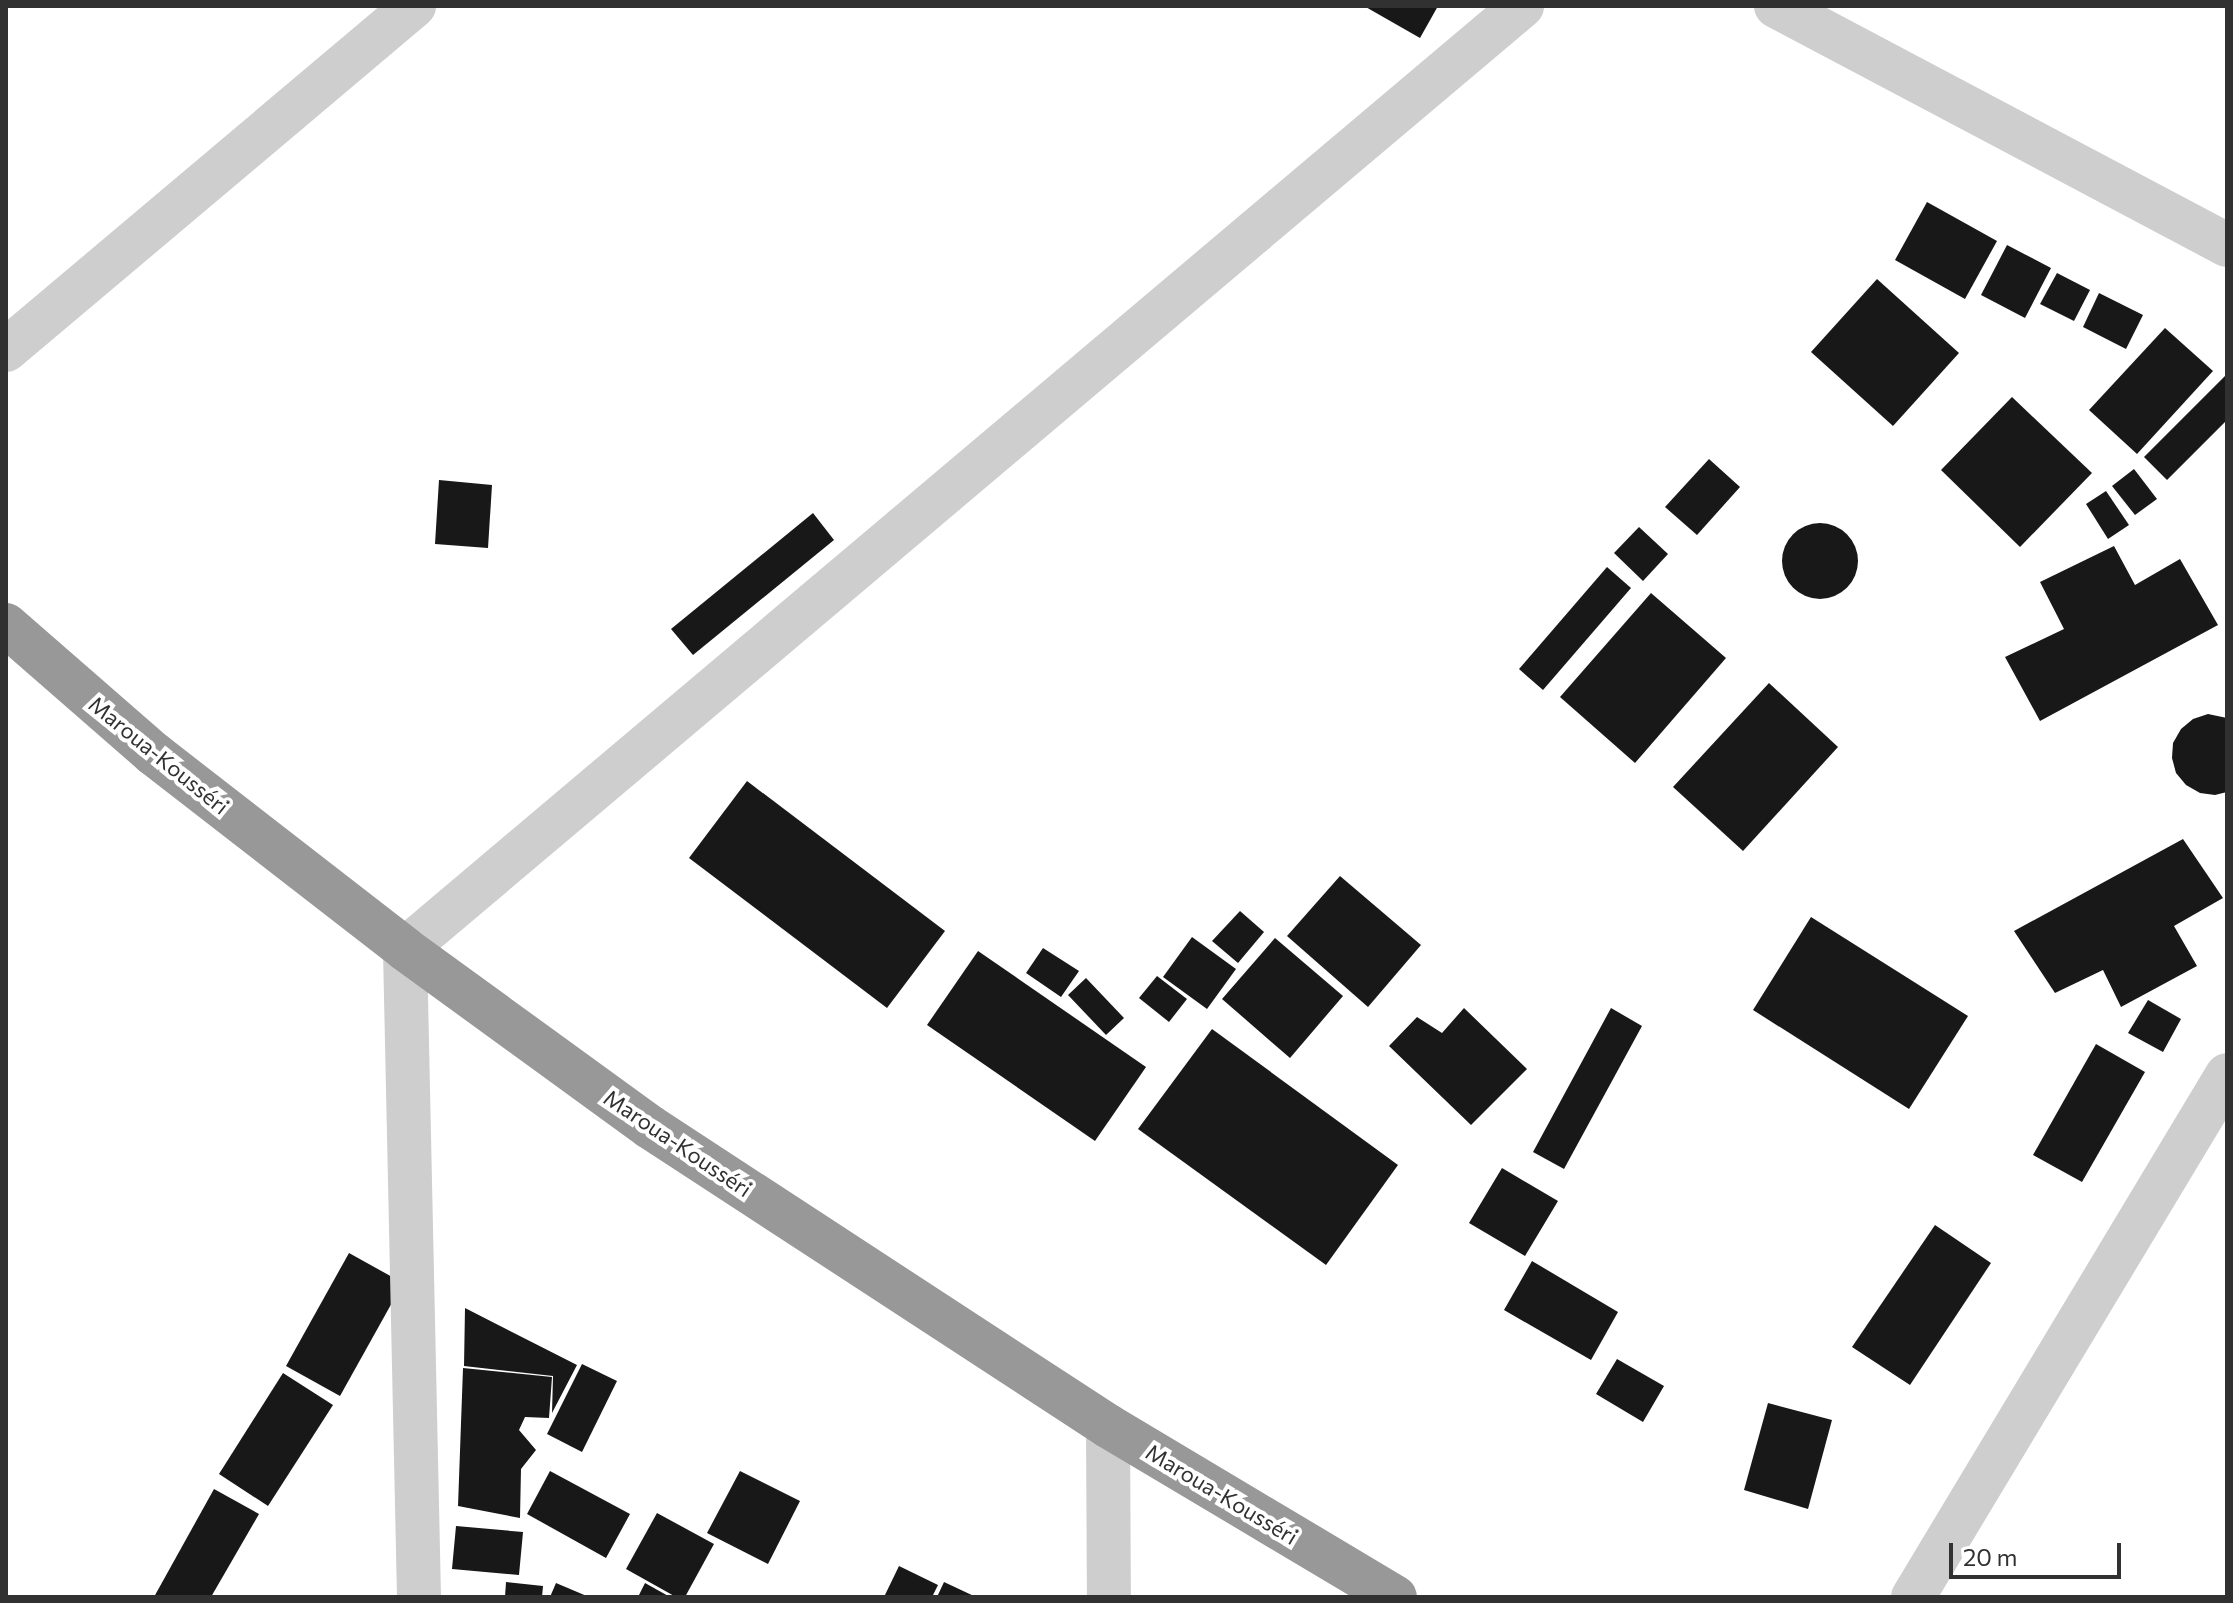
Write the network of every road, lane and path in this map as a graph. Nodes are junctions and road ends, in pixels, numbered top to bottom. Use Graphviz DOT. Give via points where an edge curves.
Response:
graph roads {
  1 [pos="414,6"];
  2 [pos="1522,6"];
  3 [pos="1776,6"];
  4 [pos="2227,245"];
  5 [pos="6,350"];
  6 [pos="6,625"];
  7 [pos="405,949"];
  8 [pos="2227,1075"];
  9 [pos="1108,1426"];
  10 [pos="419,1597"];
  11 [pos="1109,1597"];
  12 [pos="1395,1597"];
  13 [pos="1913,1597"];
  1 -- 5 [label="street"];
  2 -- 7 [label="street"];
  3 -- 4 [label="street"];
  6 -- 7 [label="highway, Maroua-Kousséri" via="154,754"];
  7 -- 9 [label="highway, Maroua-Kousséri" via="650,1127"];
  7 -- 10 [label="street"];
  8 -- 13 [label="street"];
  9 -- 11 [label="street"];
  9 -- 12 [label="highway, Maroua-Kousséri"];
}
